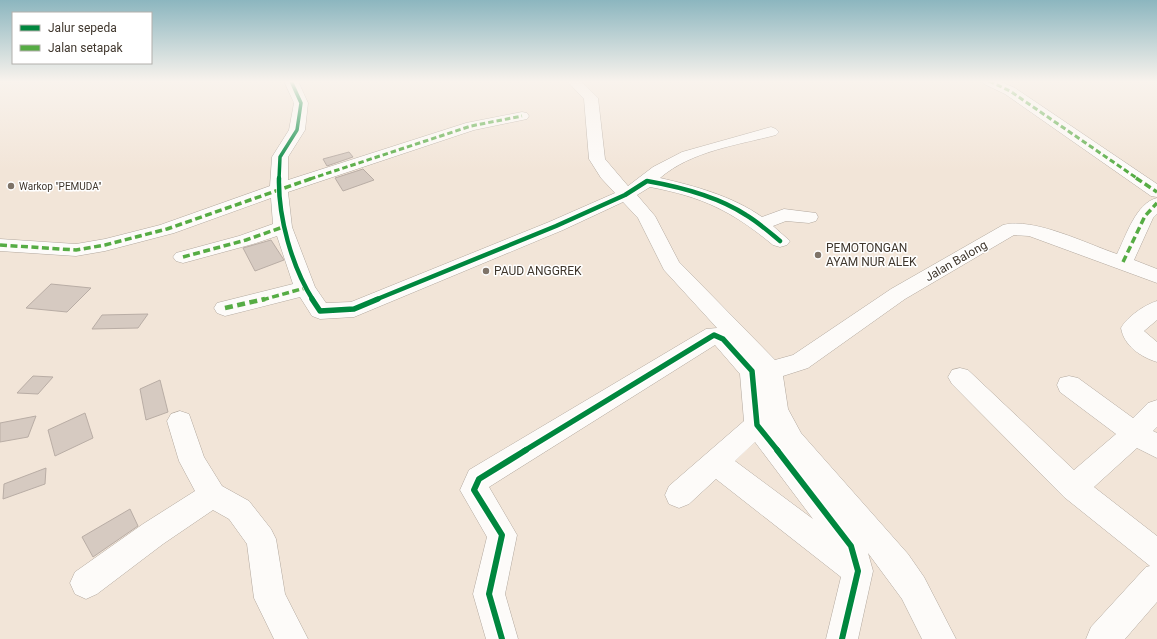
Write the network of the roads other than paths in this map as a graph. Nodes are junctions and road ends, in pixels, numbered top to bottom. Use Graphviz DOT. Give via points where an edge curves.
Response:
graph roads {
  1 [pos="300,111"];
  2 [pos="592,111"];
  3 [pos="1039,111"];
  4 [pos="522,116"];
  5 [pos="771,132"];
  6 [pos="647,181"];
  7 [pos="279,189"];
  8 [pos="1157,192"];
  9 [pos="624,194"];
  10 [pos="1157,203"];
  11 [pos="809,217"];
  12 [pos="760,224"];
  13 [pos="283,227"];
  14 [pos="780,241"];
  15 [pos="0,246"];
  16 [pos="183,257"];
  17 [pos="1123,262"];
  18 [pos="1157,276"];
  19 [pos="305,288"];
  20 [pos="225,308"];
  21 [pos="1157,309"];
  22 [pos="1157,353"];
  23 [pos="770,370"];
  24 [pos="960,377"];
  25 [pos="1069,385"];
  26 [pos="1157,410"];
  27 [pos="180,421"];
  28 [pos="757,425"];
  29 [pos="1135,433"];
  30 [pos="1157,447"];
  31 [pos="714,462"];
  32 [pos="1074,488"];
  33 [pos="212,495"];
  34 [pos="679,495"];
  35 [pos="1157,554"];
  36 [pos="858,571"];
  37 [pos="1157,578"];
  38 [pos="86,584"];
  39 [pos="292,639"];
  40 [pos="502,639"];
  41 [pos="842,639"];
  42 [pos="939,639"];
  43 [pos="1103,639"];
  1 -- 7 [label="street" via="297,130 280,157"];
  2 -- 9 [label="street" via="597,159"];
  3 -- 8 [label="street"];
  4 -- 7 [label="street" via="471,126"];
  5 -- 6 [label="street" via="701,151 665,166"];
  6 -- 9 [label="street"];
  6 -- 12 [label="street" via="673,185 733,207"];
  7 -- 13 [label="street"];
  7 -- 15 [label="street" via="167,229 105,245 76,250"];
  9 -- 19 [label="street" via="556,226 354,309 320,311"];
  9 -- 23 [label="street" via="646,216 671,265"];
  10 -- 17 [label="street" via="1145,216"];
  11 -- 12 [label="street" via="784,215"];
  12 -- 14 [label="street"];
  13 -- 16 [label="street"];
  13 -- 19 [label="street"];
  17 -- 18 [label="street, Jalan Balong"];
  17 -- 23 [label="street, Jalan Balong" via="1030,230 1010,229 898,294 800,362"];
  19 -- 20 [label="street"];
  21 -- 22 [label="street" via="1132,328 1136,339"];
  23 -- 42 [label="street" via="776,410 792,441 897,565 913,588"];
  24 -- 32 [label="street"];
  25 -- 29 [label="street"];
  26 -- 29 [label="street"];
  27 -- 33 [label="street" via="192,461"];
  28 -- 31 [label="street"];
  28 -- 36 [label="street" via="851,546"];
  28 -- 40 [label="street" via="752,371 723,339 714,335 479,479 474,490 502,535 490,594"];
  29 -- 30 [label="street"];
  29 -- 32 [label="street"];
  31 -- 34 [label="street"];
  31 -- 36 [label="street"];
  32 -- 35 [label="street"];
  33 -- 38 [label="street" via="153,534"];
  33 -- 39 [label="street" via="239,510 261,540 270,598"];
  36 -- 41 [label="street"];
  37 -- 43 [label="street"];
}
